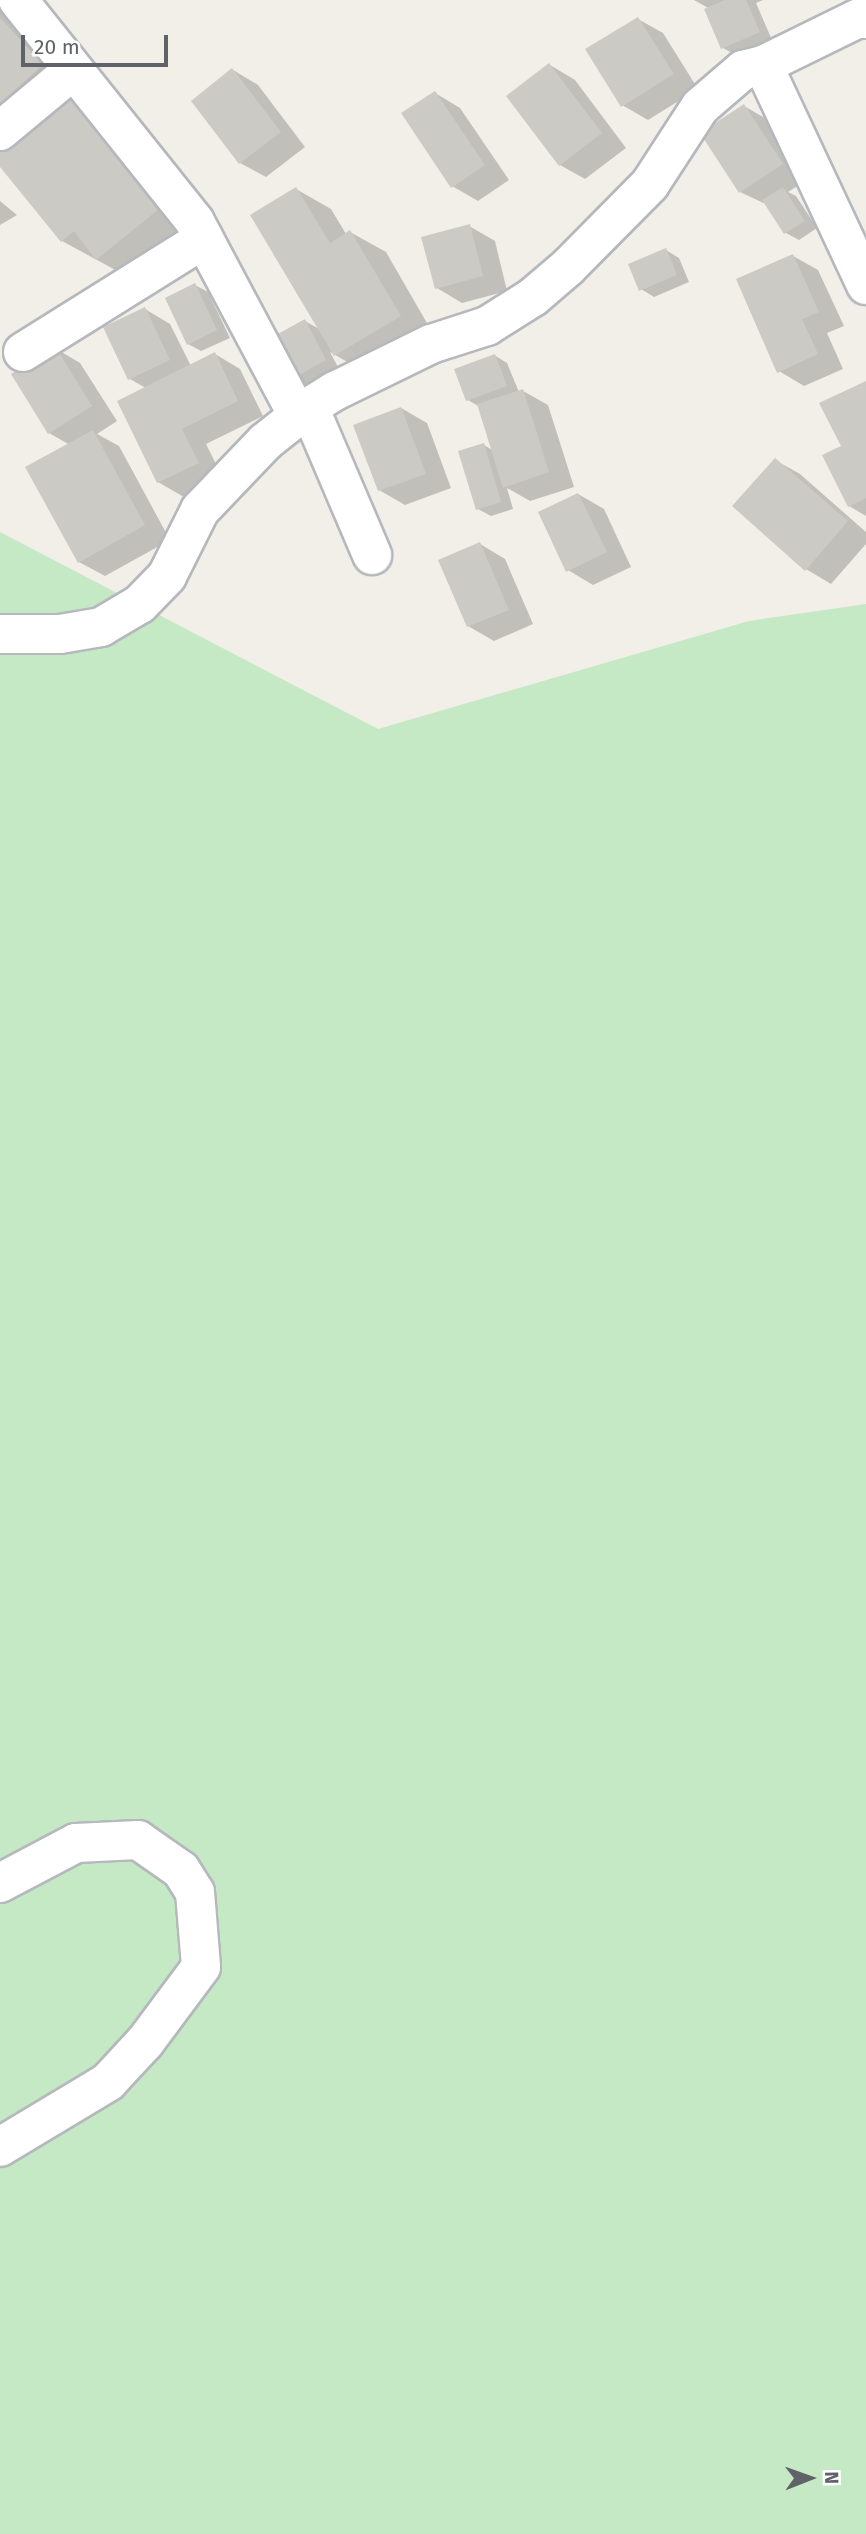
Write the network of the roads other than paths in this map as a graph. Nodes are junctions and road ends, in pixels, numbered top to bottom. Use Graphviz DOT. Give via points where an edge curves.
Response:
graph roads {
  1 [pos="18,0"];
  2 [pos="858,13"];
  3 [pos="763,65"];
  4 [pos="72,71"];
  5 [pos="0,131"];
  6 [pos="204,239"];
  7 [pos="866,285"];
  8 [pos="23,352"];
  9 [pos="304,411"];
  10 [pos="372,555"];
  11 [pos="0,634"];
  12 [pos="0,1883"];
  13 [pos="0,2147"];
  1 -- 4 [label="street"];
  2 -- 3 [label="street"];
  3 -- 7 [label="street"];
  3 -- 9 [label="street" via="743,70 699,107 650,184 533,297 487,326 431,344"];
  4 -- 5 [label="street"];
  4 -- 6 [label="street"];
  6 -- 8 [label="street"];
  6 -- 9 [label="street"];
  9 -- 10 [label="street"];
  9 -- 11 [label="street" via="265,442 200,510 167,576 139,604 101,627 60,634"];
  12 -- 13 [label="street" via="76,1843 138,1840 181,1870 195,1892 201,1967 145,2042 108,2082"];
}
